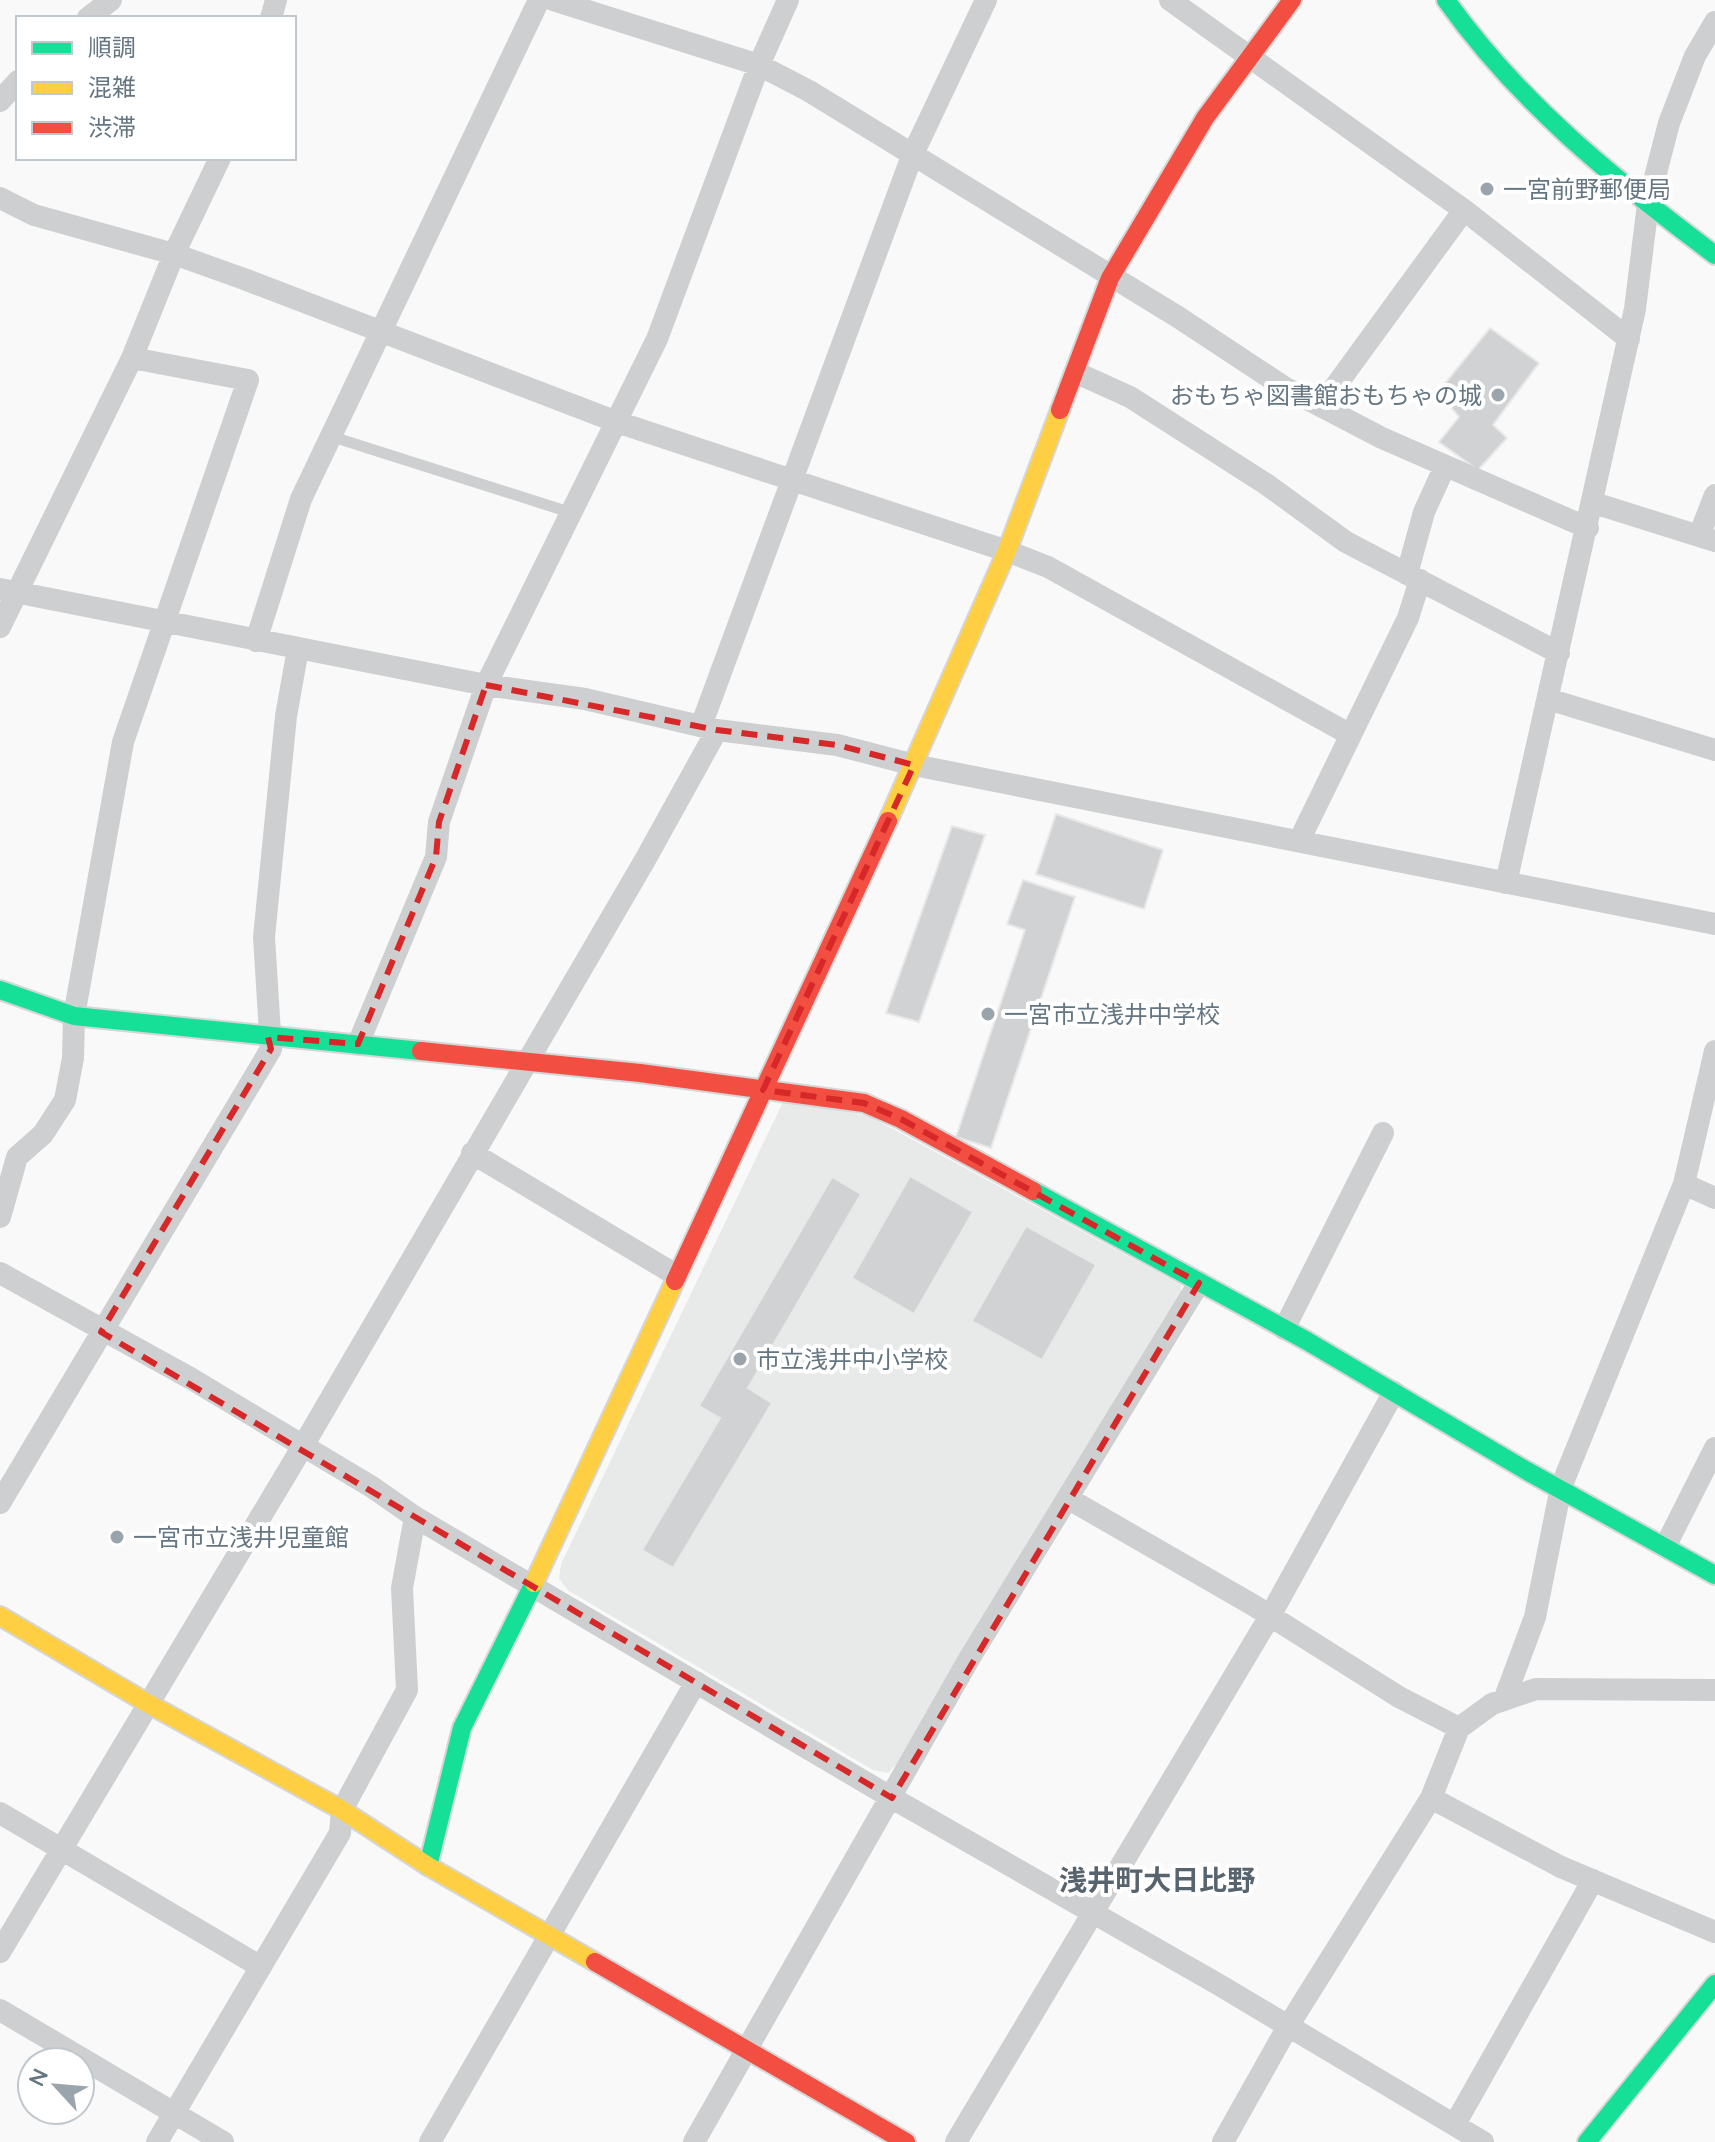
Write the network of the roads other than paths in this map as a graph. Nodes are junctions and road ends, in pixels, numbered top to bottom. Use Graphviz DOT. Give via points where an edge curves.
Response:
graph roads {
  1 [pos="111,0"];
  2 [pos="539,0"];
  3 [pos="553,0"];
  4 [pos="788,0"];
  5 [pos="986,0"];
  6 [pos="1170,0"];
  7 [pos="1292,0"];
  8 [pos="1446,0"];
  9 [pos="91,16"];
  10 [pos="1715,22"];
  11 [pos="1250,58"];
  12 [pos="759,65"];
  13 [pos="12,78"];
  14 [pos="0,101"];
  15 [pos="912,156"];
  16 [pos="219,160"];
  17 [pos="0,198"];
  18 [pos="1648,204"];
  19 [pos="1464,210"];
  20 [pos="174,254"];
  21 [pos="1715,255"];
  22 [pos="1110,278"];
  23 [pos="381,332"];
  24 [pos="1629,339"];
  25 [pos="132,358"];
  26 [pos="1077,373"];
  27 [pos="1321,406"];
  28 [pos="617,422"];
  29 [pos="330,436"];
  30 [pos="1445,466"];
  31 [pos="792,480"];
  32 [pos="1715,495"];
  33 [pos="1594,503"];
  34 [pos="569,512"];
  35 [pos="1588,528"];
  36 [pos="1707,538"];
  37 [pos="1007,551"];
  38 [pos="1414,577"];
  39 [pos="8,591"];
  40 [pos="163,621"];
  41 [pos="0,627"];
  42 [pos="256,641"];
  43 [pos="298,649"];
  44 [pos="1559,653"];
  45 [pos="486,685"];
  46 [pos="1548,699"];
  47 [pos="709,728"];
  48 [pos="1349,734"];
  49 [pos="1715,750"];
  50 [pos="914,765"];
  51 [pos="1299,841"];
  52 [pos="1506,883"];
  53 [pos="1715,924"];
  54 [pos="0,990"];
  55 [pos="74,1016"];
  56 [pos="268,1037"];
  57 [pos="358,1044"];
  58 [pos="1715,1051"];
  59 [pos="526,1060"];
  60 [pos="763,1090"];
  61 [pos="1383,1133"];
  62 [pos="472,1153"];
  63 [pos="1684,1184"];
  64 [pos="1715,1198"];
  65 [pos="0,1217"];
  66 [pos="676,1275"];
  67 [pos="3,1282"];
  68 [pos="1199,1283"];
  69 [pos="1284,1329"];
  70 [pos="101,1332"];
  71 [pos="1394,1392"];
  72 [pos="303,1446"];
  73 [pos="1715,1448"];
  74 [pos="1561,1487"];
  75 [pos="1069,1499"];
  76 [pos="0,1503"];
  77 [pos="415,1517"];
  78 [pos="1666,1545"];
  79 [pos="1715,1575"];
  80 [pos="533,1586"];
  81 [pos="0,1616"];
  82 [pos="1270,1616"];
  83 [pos="696,1682"];
  84 [pos="1715,1690"];
  85 [pos="1504,1700"];
  86 [pos="147,1703"];
  87 [pos="1459,1728"];
  88 [pos="892,1798"];
  89 [pos="1431,1798"];
  90 [pos="342,1810"];
  91 [pos="0,1813"];
  92 [pos="60,1848"];
  93 [pos="428,1866"];
  94 [pos="1593,1880"];
  95 [pos="1091,1912"];
  96 [pos="1715,1932"];
  97 [pos="548,1936"];
  98 [pos="0,1952"];
  99 [pos="261,1967"];
  100 [pos="1715,1984"];
  101 [pos="0,2010"];
  102 [pos="1287,2028"];
  103 [pos="746,2050"];
  104 [pos="173,2114"];
  105 [pos="1455,2124"];
  106 [pos="157,2142"];
  107 [pos="223,2142"];
  108 [pos="430,2142"];
  109 [pos="694,2142"];
  110 [pos="906,2142"];
  111 [pos="956,2142"];
  112 [pos="1223,2142"];
  113 [pos="1483,2142"];
  114 [pos="1587,2142"];
  1 -- 9 [label="street"];
  2 -- 23 [label="street"];
  3 -- 12 [label="street"];
  4 -- 12 [label="street"];
  5 -- 15 [label="street"];
  6 -- 11 [label="street"];
  7 -- 11 [label="street"];
  8 -- 18 [label="street" via="1508,84 1561,135"];
  10 -- 18 [label="street" via="1695,56 1669,123"];
  11 -- 19 [label="street"];
  11 -- 22 [label="street" via="1205,118"];
  12 -- 15 [label="street"];
  12 -- 28 [label="street" via="657,339"];
  13 -- 14 [label="street"];
  15 -- 22 [label="street"];
  15 -- 31 [label="street"];
  16 -- 20 [label="street"];
  17 -- 20 [label="street" via="34,215"];
  18 -- 21 [label="street"];
  18 -- 24 [label="street"];
  19 -- 24 [label="street"];
  19 -- 27 [label="street"];
  20 -- 23 [label="street"];
  20 -- 25 [label="street"];
  22 -- 26 [label="street"];
  22 -- 27 [label="street"];
  23 -- 28 [label="street"];
  23 -- 29 [label="street"];
  24 -- 33 [label="street"];
  25 -- 39 [label="street"];
  25 -- 40 [label="street" via="248,380"];
  26 -- 37 [label="street"];
  26 -- 38 [label="street" via="1130,397 1346,542"];
  27 -- 30 [label="street"];
  28 -- 31 [label="street"];
  28 -- 34 [label="street"];
  29 -- 34 [label="lane"];
  29 -- 42 [label="street" via="301,499"];
  30 -- 35 [label="street"];
  30 -- 38 [label="street" via="1424,512"];
  31 -- 37 [label="street"];
  31 -- 47 [label="street"];
  32 -- 36 [label="street"];
  33 -- 35 [label="street"];
  33 -- 36 [label="street"];
  34 -- 45 [label="street"];
  35 -- 44 [label="street"];
  37 -- 48 [label="street" via="1048,567"];
  37 -- 50 [label="street"];
  38 -- 44 [label="street"];
  38 -- 48 [label="street" via="1408,618"];
  39 -- 40 [label="street"];
  39 -- 41 [label="street"];
  40 -- 42 [label="street"];
  40 -- 55 [label="street" via="123,742"];
  42 -- 43 [label="street"];
  43 -- 45 [label="street"];
  43 -- 56 [label="street" via="286,716 264,937"];
  44 -- 46 [label="street"];
  45 -- 47 [label="street" via="585,699"];
  45 -- 57 [label="street" via="439,822 436,857"];
  46 -- 49 [label="street"];
  46 -- 52 [label="street"];
  47 -- 50 [label="street" via="837,745"];
  47 -- 59 [label="street" via="645,860"];
  48 -- 51 [label="street"];
  50 -- 51 [label="street"];
  50 -- 60 [label="street"];
  51 -- 52 [label="street"];
  52 -- 53 [label="street"];
  54 -- 55 [label="street"];
  55 -- 56 [label="street"];
  55 -- 65 [label="street" via="65,1100 43,1134 17,1157"];
  56 -- 57 [label="street"];
  56 -- 70 [label="street" via="271,1049"];
  57 -- 59 [label="street"];
  58 -- 63 [label="street"];
  59 -- 60 [label="street"];
  59 -- 62 [label="street"];
  60 -- 66 [label="street"];
  60 -- 68 [label="street" via="864,1103 901,1119"];
  61 -- 69 [label="street"];
  62 -- 66 [label="street"];
  62 -- 72 [label="street"];
  63 -- 64 [label="street"];
  63 -- 74 [label="street"];
  66 -- 80 [label="street"];
  67 -- 70 [label="street"];
  68 -- 69 [label="street"];
  68 -- 75 [label="street"];
  69 -- 71 [label="street"];
  70 -- 72 [label="street"];
  70 -- 76 [label="street"];
  71 -- 74 [label="street"];
  71 -- 82 [label="street"];
  72 -- 77 [label="street"];
  72 -- 86 [label="street"];
  73 -- 78 [label="street"];
  74 -- 78 [label="street"];
  74 -- 85 [label="street" via="1535,1617"];
  75 -- 82 [label="street"];
  75 -- 88 [label="street" via="969,1659"];
  77 -- 80 [label="street"];
  77 -- 90 [label="street" via="402,1588 407,1690"];
  78 -- 79 [label="street"];
  80 -- 83 [label="street"];
  80 -- 93 [label="street" via="462,1728"];
  81 -- 86 [label="street"];
  82 -- 87 [label="street"];
  82 -- 95 [label="street"];
  83 -- 88 [label="street"];
  83 -- 97 [label="street"];
  84 -- 85 [label="street" via="1536,1689"];
  85 -- 87 [label="street"];
  86 -- 90 [label="street"];
  86 -- 92 [label="street"];
  87 -- 89 [label="street"];
  88 -- 95 [label="street"];
  88 -- 103 [label="street"];
  89 -- 94 [label="street"];
  89 -- 102 [label="street"];
  90 -- 93 [label="street"];
  90 -- 99 [label="street" via="340,1833"];
  91 -- 92 [label="street"];
  92 -- 98 [label="street"];
  92 -- 99 [label="street"];
  93 -- 97 [label="street"];
  94 -- 96 [label="street"];
  94 -- 105 [label="street"];
  95 -- 102 [label="street"];
  95 -- 111 [label="street"];
  97 -- 103 [label="street"];
  97 -- 108 [label="street"];
  99 -- 104 [label="street"];
  100 -- 114 [label="street"];
  101 -- 104 [label="street"];
  102 -- 105 [label="street"];
  102 -- 112 [label="street"];
  103 -- 109 [label="street"];
  103 -- 110 [label="street"];
  104 -- 106 [label="street"];
  104 -- 107 [label="street"];
  105 -- 113 [label="street"];
}
